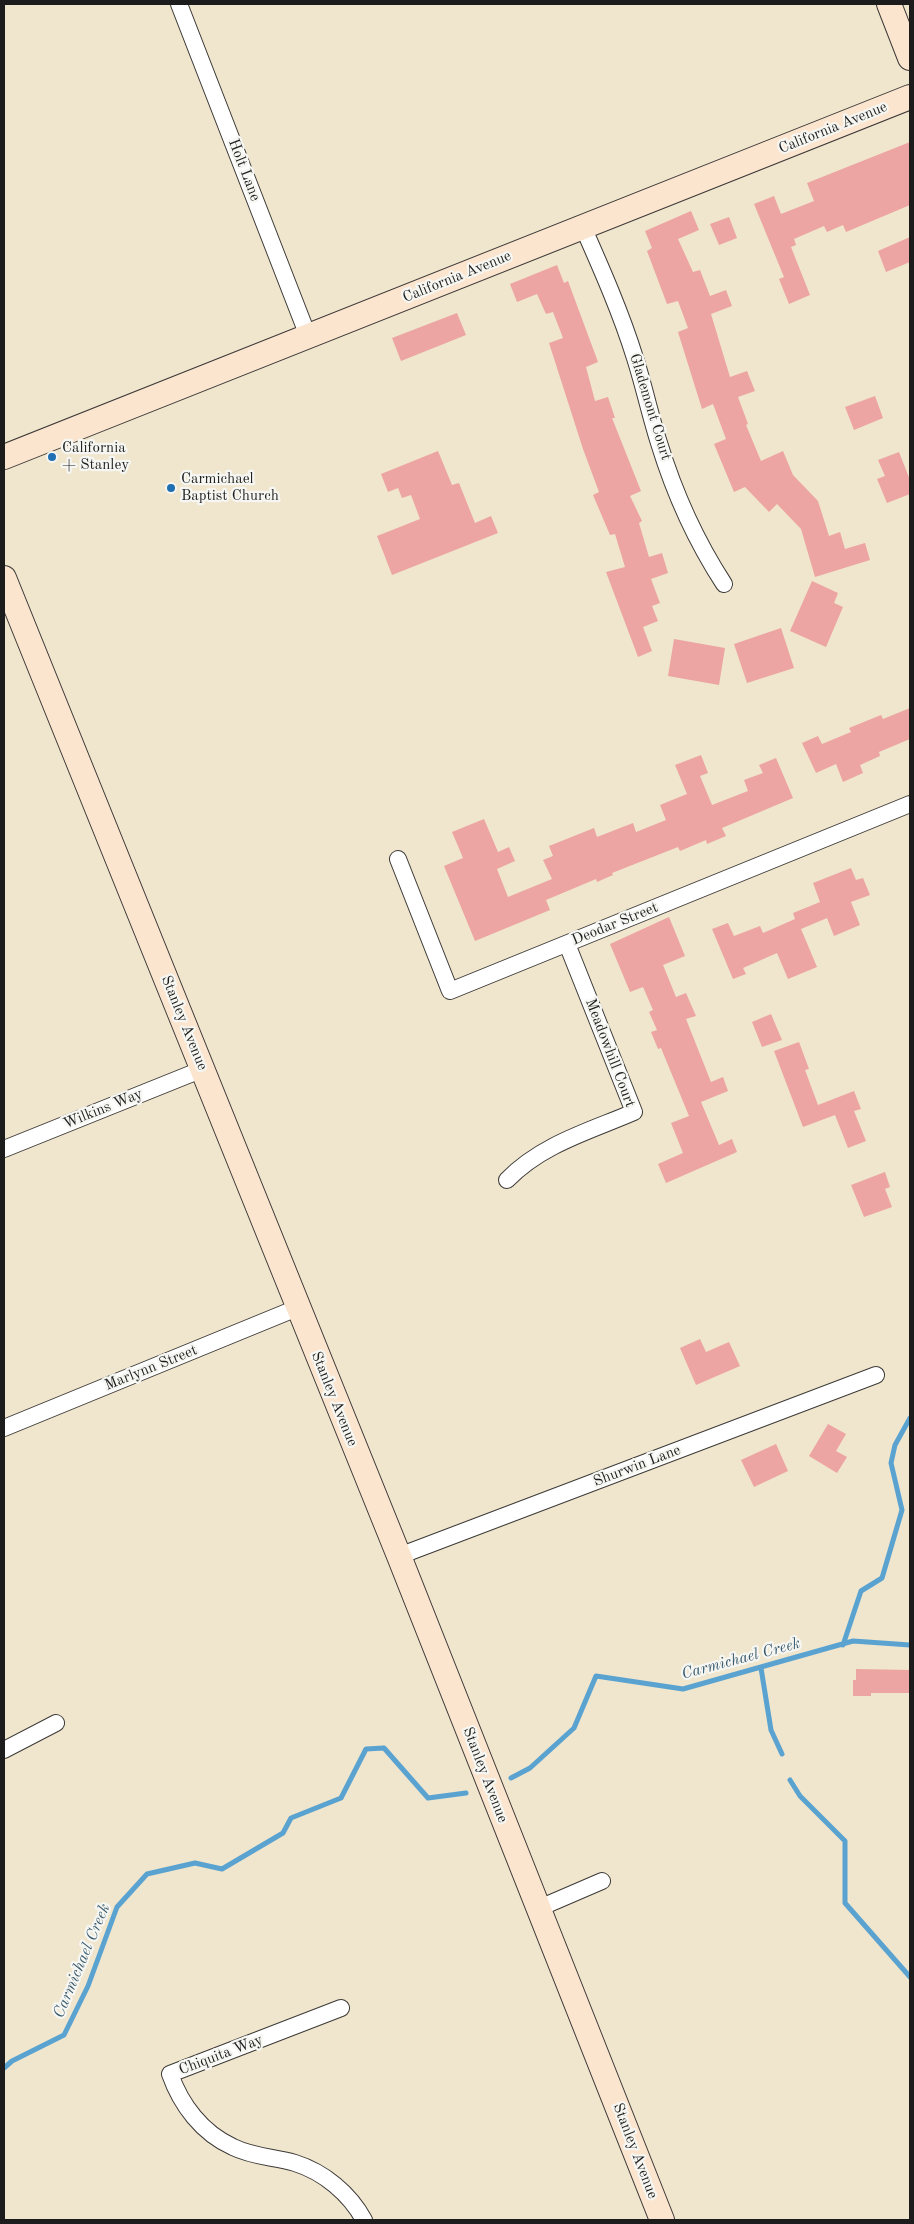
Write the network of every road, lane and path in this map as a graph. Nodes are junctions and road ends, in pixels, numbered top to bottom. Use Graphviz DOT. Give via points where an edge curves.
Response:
graph roads {
  1 [pos="179,4"];
  2 [pos="889,4"];
  3 [pos="910,58"];
  4 [pos="910,97"];
  5 [pos="583,227"];
  6 [pos="308,336"];
  7 [pos="4,457"];
  8 [pos="4,578"];
  9 [pos="724,584"];
  10 [pos="910,804"];
  11 [pos="398,859"];
  12 [pos="567,944"];
  13 [pos="203,1069"];
  14 [pos="4,1149"];
  15 [pos="507,1180"];
  16 [pos="297,1308"];
  17 [pos="876,1376"];
  18 [pos="4,1428"];
  19 [pos="399,1556"];
  20 [pos="56,1723"];
  21 [pos="4,1750"];
  22 [pos="602,1881"];
  23 [pos="537,1909"];
  24 [pos="341,2008"];
  25 [pos="364,2220"];
  26 [pos="662,2220"];
  1 -- 6 [label="street, Holt Lane"];
  2 -- 3 [label="street"];
  4 -- 5 [label="street, California Avenue"];
  5 -- 6 [label="street, California Avenue"];
  5 -- 9 [label="street, Glademont Court" via="612,293 680,500 699,542"];
  6 -- 7 [label="street, California Avenue"];
  8 -- 13 [label="street, Stanley Avenue"];
  10 -- 12 [label="street, Deodar Street"];
  11 -- 12 [label="street, Deodar Street" via="450,991"];
  12 -- 15 [label="street, Meadowhill Court" via="634,1112 534,1156"];
  13 -- 14 [label="street, Wilkins Way"];
  13 -- 16 [label="street, Stanley Avenue"];
  16 -- 18 [label="street, Marlynn Street"];
  16 -- 19 [label="street, Stanley Avenue"];
  17 -- 19 [label="street, Shurwin Lane"];
  19 -- 23 [label="street, Stanley Avenue"];
  20 -- 21 [label="street"];
  22 -- 23 [label="street"];
  23 -- 26 [label="street, Stanley Avenue"];
  24 -- 25 [label="street, Chiquita Way" via="170,2074 186,2108 222,2142 257,2156 294,2163 317,2172 346,2195"];
}
